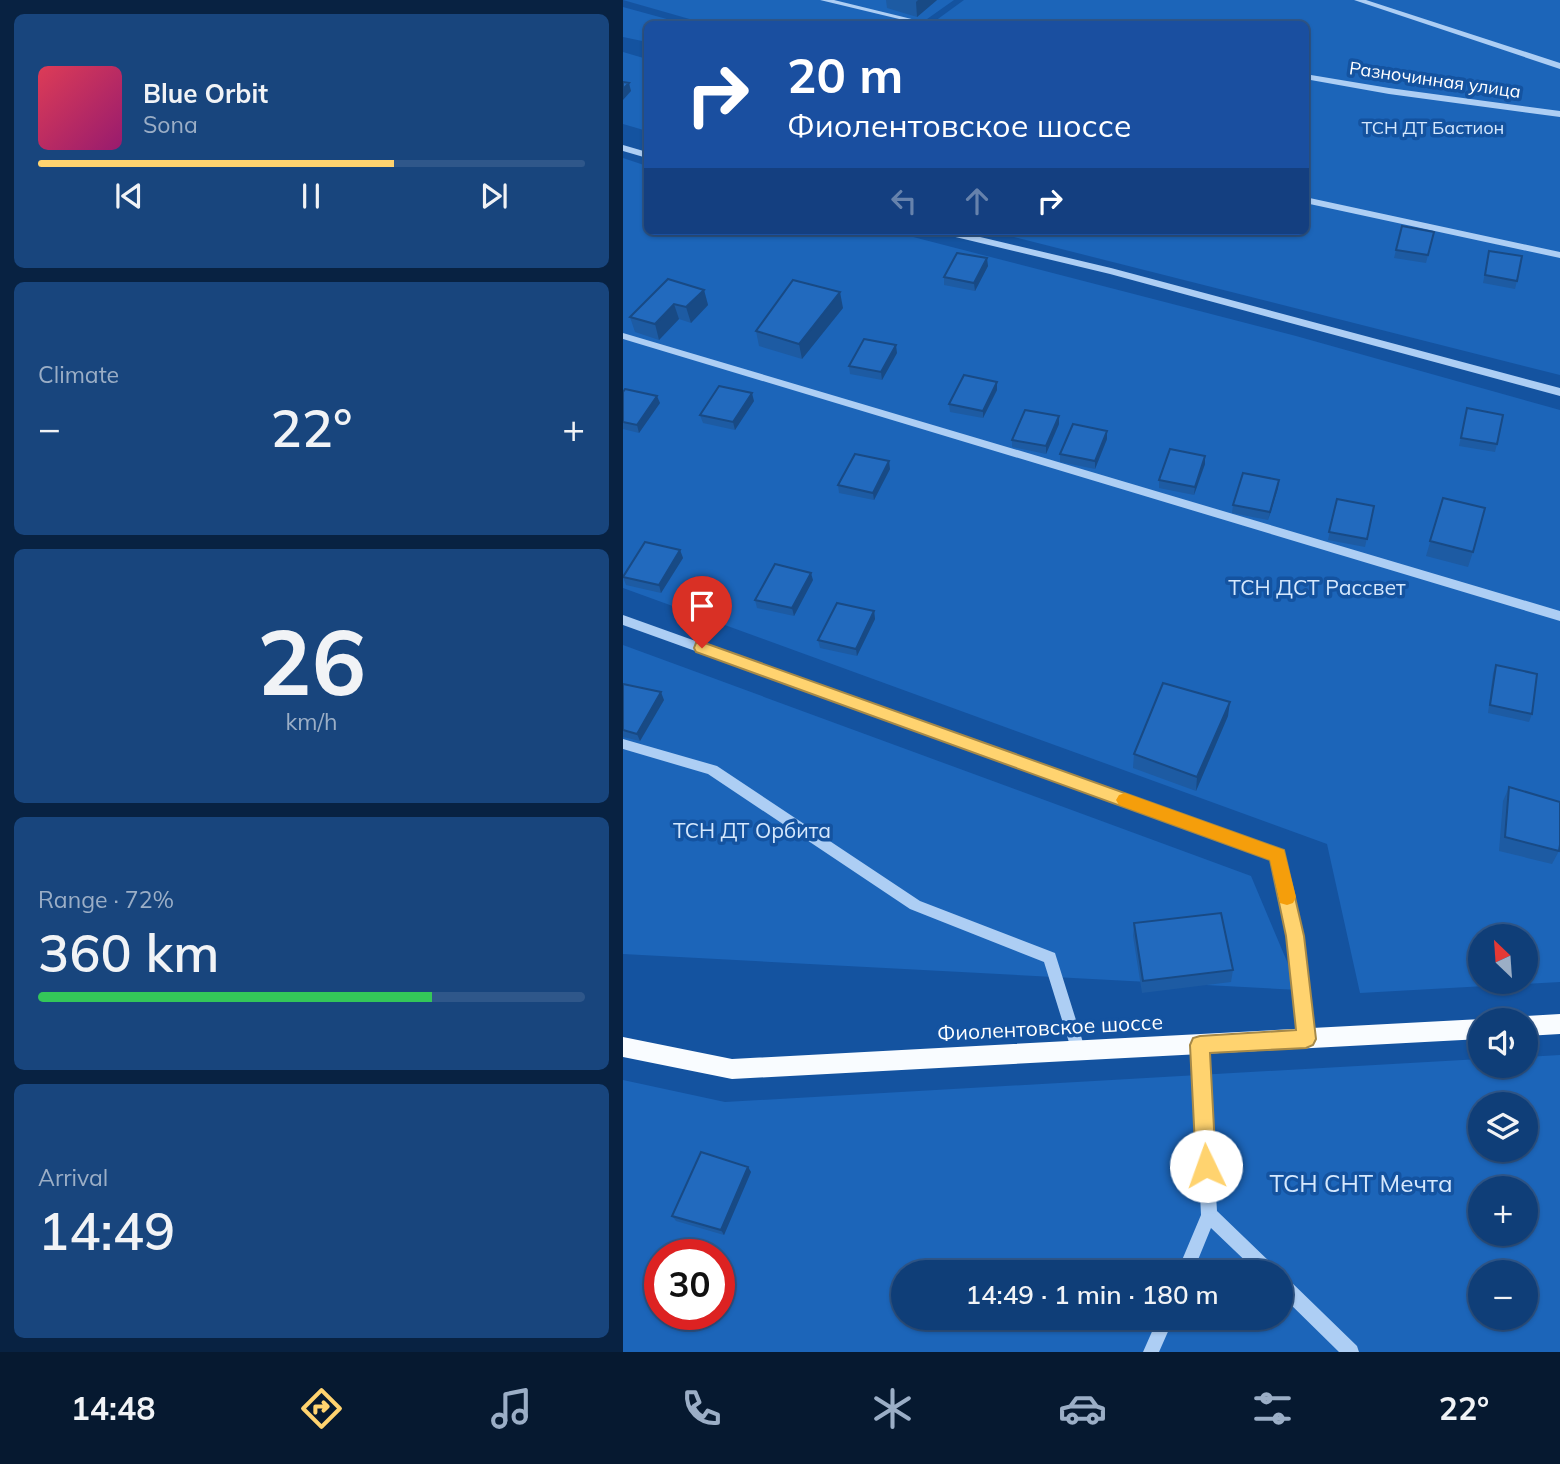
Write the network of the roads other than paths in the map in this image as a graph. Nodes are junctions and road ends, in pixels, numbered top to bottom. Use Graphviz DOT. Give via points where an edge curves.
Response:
graph roads {
  1 [pos="824,0"];
  2 [pos="1358,0"];
  3 [pos="914,21"];
  4 [pos="1560,66"];
  5 [pos="1309,77"];
  6 [pos="1560,114"];
  7 [pos="623,148"];
  8 [pos="644,154"];
  9 [pos="1309,201"];
  10 [pos="960,235"];
  11 [pos="1560,255"];
  12 [pos="623,336"];
  13 [pos="1560,392"];
  14 [pos="1560,616"];
  15 [pos="623,620"];
  16 [pos="623,744"];
  17 [pos="1560,1024"];
  18 [pos="1538,1025"];
  19 [pos="1468,1030"];
  20 [pos="1306,1039"];
  21 [pos="1200,1045"];
  22 [pos="623,1047"];
  23 [pos="1079,1052"];
  24 [pos="1209,1214"];
  25 [pos="1190,1260"];
  26 [pos="1257,1260"];
  27 [pos="1293,1296"];
  28 [pos="1161,1330"];
  29 [pos="1151,1352"];
  30 [pos="1351,1352"];
  1 -- 3 [label="street"];
  2 -- 4 [label="street"];
  5 -- 6 [label="street, Разночинная улица"];
  7 -- 8 [label="street"];
  9 -- 11 [label="street"];
  10 -- 13 [label="street"];
  12 -- 14 [label="street"];
  15 -- 20 [label="street" via="1277,855 1295,936"];
  16 -- 23 [label="street" via="712,770 915,905 1050,958"];
  17 -- 18 [label="main road"];
  19 -- 20 [label="main road, Фиолентовское шоссе"];
  20 -- 21 [label="main road, Фиолентовское шоссе"];
  21 -- 23 [label="main road, Фиолентовское шоссе"];
  21 -- 24 [label="street"];
  22 -- 23 [label="main road, Фиолентовское шоссе" via="731,1069"];
  24 -- 25 [label="street"];
  24 -- 26 [label="street"];
  27 -- 30 [label="street"];
  28 -- 29 [label="street"];
}
